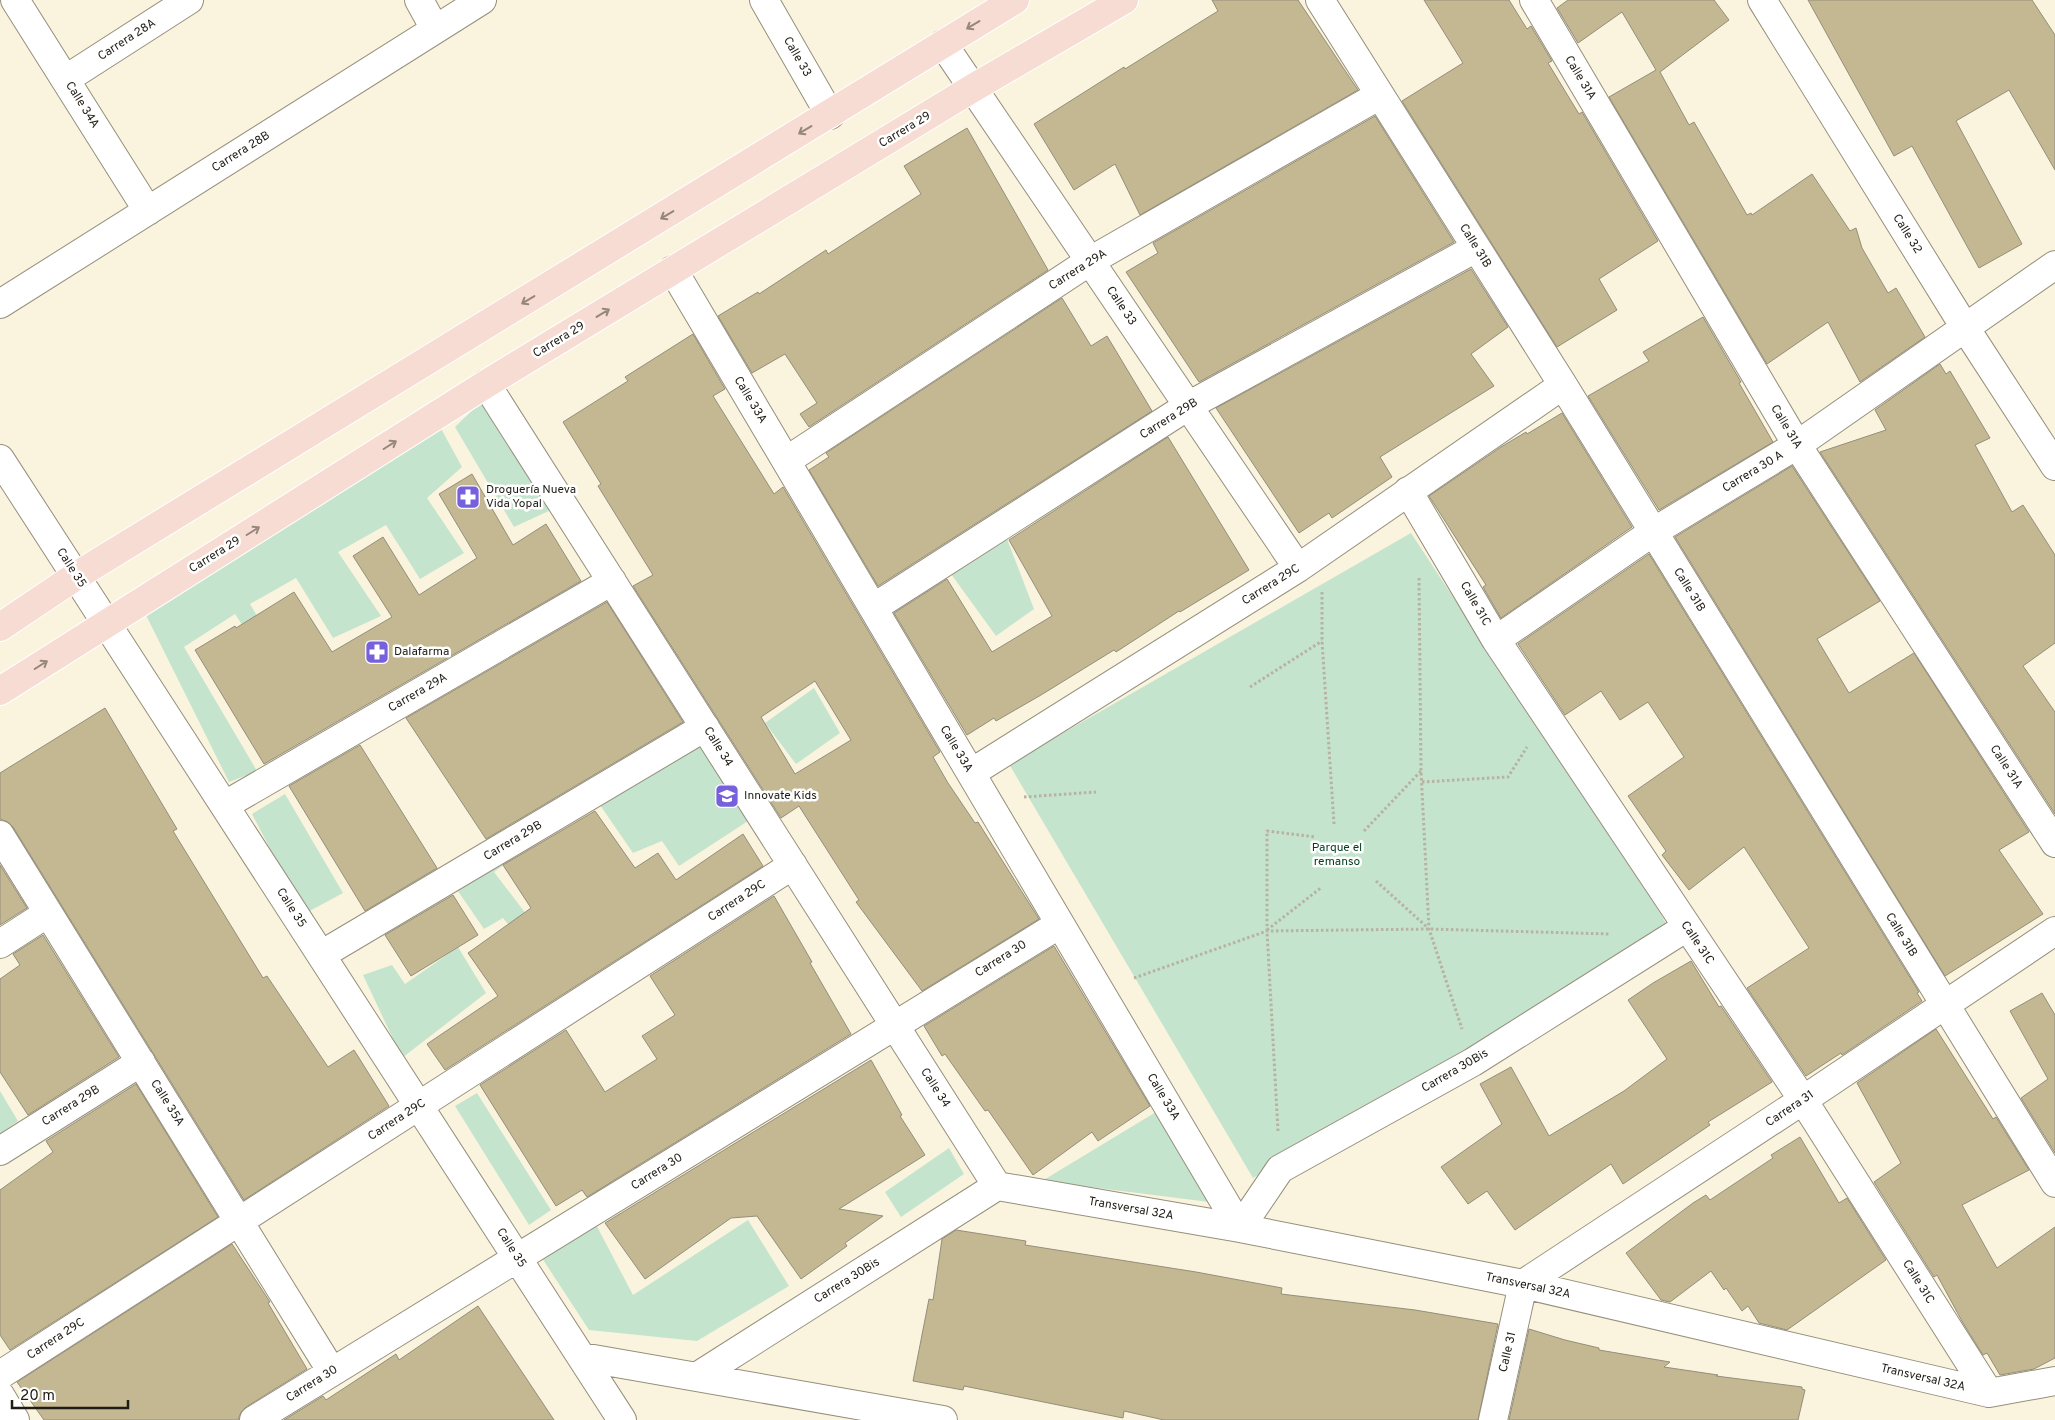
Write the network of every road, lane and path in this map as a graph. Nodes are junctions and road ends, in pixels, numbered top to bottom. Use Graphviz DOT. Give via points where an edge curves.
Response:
graph roads {
  1 [pos="15,0"];
  2 [pos="189,0"];
  3 [pos="419,0"];
  4 [pos="482,0"];
  5 [pos="764,0"];
  6 [pos="1015,0"];
  7 [pos="1124,0"];
  8 [pos="1320,0"];
  9 [pos="1534,0"];
  10 [pos="1762,0"];
  11 [pos="435,30"];
  12 [pos="943,44"];
  13 [pos="66,79"];
  14 [pos="973,88"];
  15 [pos="1380,95"];
  16 [pos="830,115"];
  17 [pos="148,211"];
  18 [pos="1476,248"];
  19 [pos="1090,261"];
  20 [pos="2055,265"];
  21 [pos="673,270"];
  22 [pos="0,304"];
  23 [pos="1964,326"];
  24 [pos="486,384"];
  25 [pos="1563,384"];
  26 [pos="1188,406"];
  27 [pos="1797,445"];
  28 [pos="0,459"];
  29 [pos="786,461"];
  30 [pos="2055,466"];
  31 [pos="1408,491"];
  32 [pos="1653,532"];
  33 [pos="1322,552"];
  34 [pos="1298,568"];
  35 [pos="1419,574"];
  36 [pos="76,576"];
  37 [pos="612,581"];
  38 [pos="873,608"];
  39 [pos="107,623"];
  40 [pos="0,627"];
  41 [pos="1496,640"];
  42 [pos="1322,642"];
  43 [pos="1250,687"];
  44 [pos="0,691"];
  45 [pos="1546,716"];
  46 [pos="705,727"];
  47 [pos="1422,770"];
  48 [pos="971,773"];
  49 [pos="1422,782"];
  50 [pos="1096,792"];
  51 [pos="986,800"];
  52 [pos="225,805"];
  53 [pos="1334,824"];
  54 [pos="1364,831"];
  55 [pos="0,835"];
  56 [pos="1316,837"];
  57 [pos="2055,843"];
  58 [pos="793,865"];
  59 [pos="1376,881"];
  60 [pos="1322,887"];
  61 [pos="48,913"];
  62 [pos="1060,924"];
  63 [pos="1687,927"];
  64 [pos="1428,929"];
  65 [pos="1267,931"];
  66 [pos="2055,932"];
  67 [pos="1614,935"];
  68 [pos="0,944"];
  69 [pos="322,954"];
  70 [pos="1134,978"];
  71 [pos="1944,1005"];
  72 [pos="895,1025"];
  73 [pos="141,1062"];
  74 [pos="1473,1062"];
  75 [pos="1803,1100"];
  76 [pos="419,1106"];
  77 [pos="0,1151"];
  78 [pos="1280,1169"];
  79 [pos="2055,1183"];
  80 [pos="997,1186"];
  81 [pos="240,1221"];
  82 [pos="1240,1228"];
  83 [pos="517,1257"];
  84 [pos="1523,1284"];
  85 [pos="582,1357"];
  86 [pos="332,1372"];
  87 [pos="0,1375"];
  88 [pos="698,1376"];
  89 [pos="2055,1381"];
  90 [pos="1989,1394"];
  91 [pos="0,1395"];
  92 [pos="16,1420"];
  93 [pos="254,1420"];
  94 [pos="622,1420"];
  95 [pos="943,1420"];
  96 [pos="1493,1420"];
  1 -- 13 [label="street, Calle 34A"];
  2 -- 13 [label="street, Carrera 28A"];
  3 -- 11 [label="street"];
  4 -- 11 [label="street, Carrera 28B"];
  5 -- 16 [label="street, Calle 33"];
  6 -- 12 [label="main road, one-way"];
  7 -- 14 [label="main road, Carrera 29"];
  8 -- 15 [label="street, Calle 31B"];
  9 -- 27 [label="street, Calle 31A"];
  10 -- 23 [label="street, Calle 32"];
  11 -- 17 [label="street, Carrera 28B"];
  12 -- 14 [label="street, Calle 33"];
  12 -- 16 [label="main road"];
  13 -- 17 [label="street, Calle 34A"];
  14 -- 19 [label="street, Calle 33"];
  14 -- 21 [label="main road, Carrera 29"];
  15 -- 18 [label="street, Calle 31B"];
  15 -- 19 [label="street, Carrera 29A"];
  16 -- 36 [label="main road, one-way"];
  17 -- 22 [label="street, Carrera 28B"];
  18 -- 25 [label="street, Calle 31B"];
  18 -- 26 [label="street, Carrera 29B"];
  19 -- 26 [label="street, Calle 33"];
  19 -- 29 [label="street, Carrera 29A"];
  20 -- 23 [label="street, Carrera 30 A"];
  24 -- 21 [label="main road, Carrera 29, one-way"];
  21 -- 29 [label="street, Calle 33A"];
  23 -- 27 [label="street, Carrera 30 A"];
  23 -- 30 [label="street, Calle 32"];
  24 -- 37 [label="street, Calle 34"];
  39 -- 24 [label="main road, Carrera 29, one-way"];
  25 -- 31 [label="street, Carrera 29C"];
  25 -- 32 [label="street, Calle 31B"];
  26 -- 34 [label="street, Calle 33"];
  26 -- 38 [label="street, Carrera 29B"];
  27 -- 32 [label="street, Carrera 30 A"];
  27 -- 57 [label="street, Calle 31A"];
  28 -- 36 [label="street, Calle 35"];
  29 -- 38 [label="street, Calle 33A"];
  31 -- 33 [label="street, Carrera 29C"];
  31 -- 41 [label="street, Calle 31C"];
  32 -- 41 [label="street, Carrera 30 A"];
  32 -- 71 [label="street, Calle 31B"];
  33 -- 34 [label="street, Carrera 29C"];
  33 -- 42 [label="path"];
  34 -- 48 [label="street, Carrera 29C"];
  35 -- 47 [label="path"];
  36 -- 39 [label="street, Calle 35"];
  36 -- 40 [label="main road"];
  37 -- 46 [label="street, Calle 34"];
  37 -- 52 [label="street, Carrera 29A"];
  38 -- 48 [label="street, Calle 33A"];
  44 -- 39 [label="main road, Carrera 29, one-way"];
  39 -- 52 [label="street, Calle 35"];
  41 -- 45 [label="street, Calle 31C"];
  42 -- 43 [label="path"];
  42 -- 53 [label="path"];
  45 -- 49 [label="path" via="1508,777"];
  45 -- 63 [label="street, Calle 31C"];
  46 -- 58 [label="street, Calle 34"];
  46 -- 69 [label="street, Carrera 29B"];
  47 -- 49 [label="path"];
  47 -- 54 [label="path"];
  48 -- 51 [label="street, Calle 33A"];
  49 -- 64 [label="path"];
  50 -- 51 [label="path"];
  51 -- 62 [label="street, Calle 33A"];
  52 -- 69 [label="street, Calle 35"];
  55 -- 61 [label="street, Calle 35A"];
  56 -- 65 [label="path" via="1267,831"];
  58 -- 72 [label="street, Calle 34"];
  58 -- 76 [label="street, Carrera 29C"];
  59 -- 64 [label="path"];
  60 -- 65 [label="path"];
  61 -- 68 [label="street"];
  61 -- 73 [label="street, Calle 35A"];
  62 -- 72 [label="street, Carrera 30"];
  62 -- 82 [label="street, Calle 33A"];
  63 -- 74 [label="street, Carrera 30Bis"];
  63 -- 75 [label="street, Calle 31C"];
  64 -- 65 [label="path"];
  64 -- 67 [label="path"];
  64 -- 74 [label="path"];
  65 -- 70 [label="path"];
  65 -- 78 [label="path"];
  66 -- 71 [label="street, Carrera 31"];
  69 -- 76 [label="street, Calle 35"];
  71 -- 75 [label="street, Carrera 31"];
  71 -- 79 [label="street, Calle 31B"];
  72 -- 80 [label="street, Calle 34"];
  72 -- 83 [label="street, Carrera 30"];
  73 -- 77 [label="street, Carrera 29B"];
  73 -- 81 [label="street, Calle 35A"];
  74 -- 78 [label="street, Carrera 30Bis"];
  75 -- 84 [label="street, Carrera 31"];
  75 -- 90 [label="street, Calle 31C"];
  76 -- 81 [label="street, Carrera 29C"];
  76 -- 83 [label="street, Calle 35"];
  78 -- 82 [label="street, Carrera 30Bis"];
  80 -- 82 [label="street, Transversal 32A"];
  80 -- 88 [label="street, Carrera 30Bis"];
  81 -- 86 [label="street, Calle 35A"];
  81 -- 87 [label="street, Carrera 29C"];
  82 -- 84 [label="street, Transversal 32A"];
  83 -- 85 [label="street, Calle 35"];
  83 -- 86 [label="street, Carrera 30"];
  84 -- 90 [label="street, Transversal 32A"];
  84 -- 96 [label="street, Calle 31"];
  85 -- 88 [label="street"];
  85 -- 94 [label="street, Calle 35"];
  86 -- 93 [label="street, Carrera 30"];
  88 -- 95 [label="street"];
  89 -- 90 [label="street, Transversal 32A"];
  91 -- 92 [label="street"];
}
